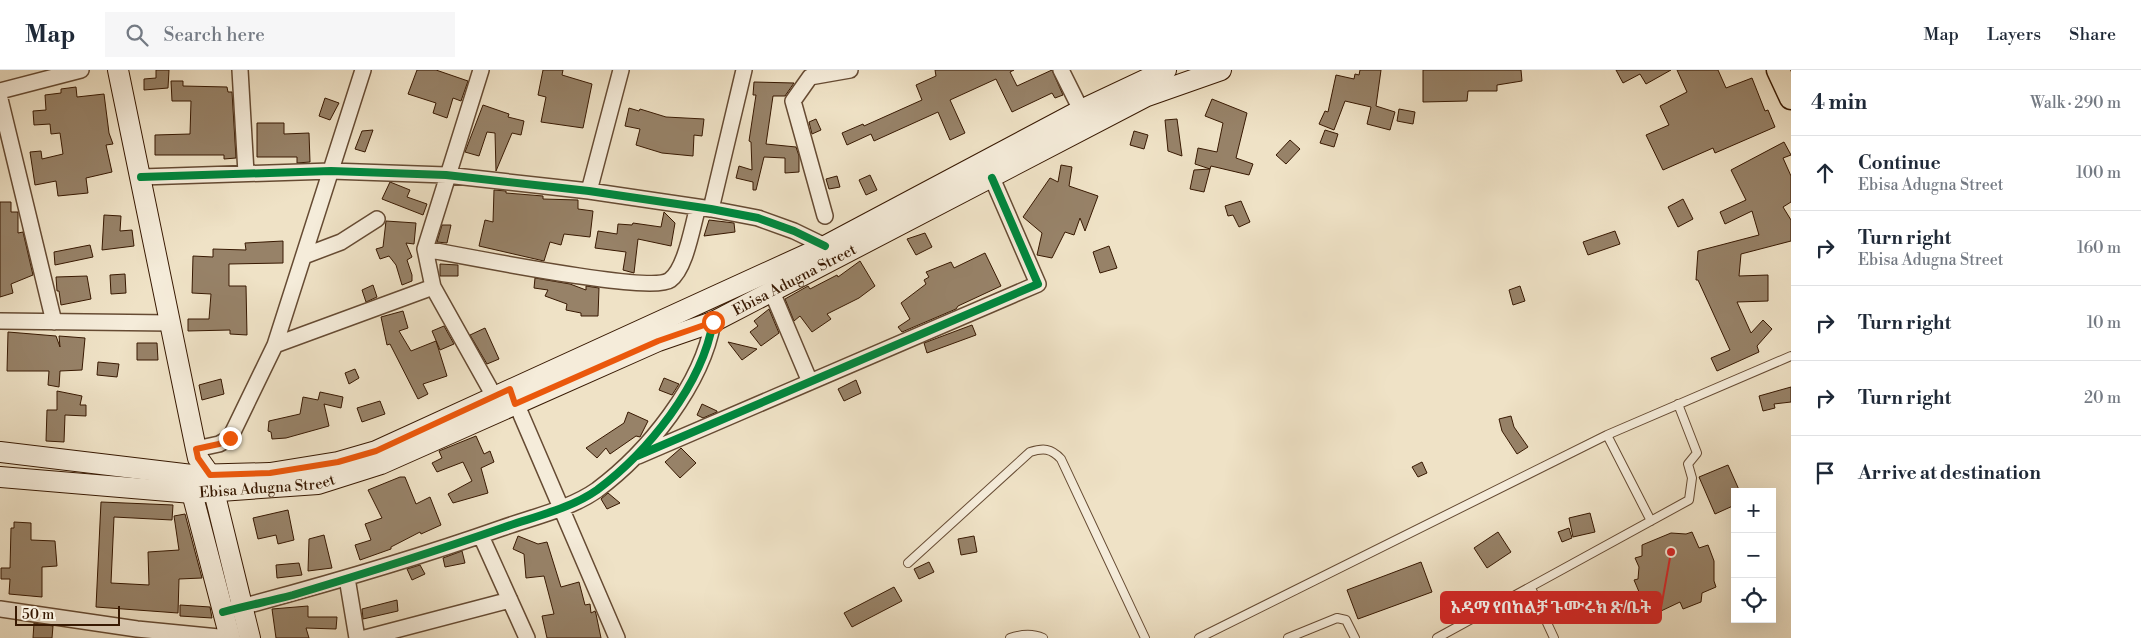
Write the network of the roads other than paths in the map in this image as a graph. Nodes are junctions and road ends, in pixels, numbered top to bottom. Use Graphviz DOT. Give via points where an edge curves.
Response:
graph roads {
  1 [pos="81,70"];
  2 [pos="118,70"];
  3 [pos="240,70"];
  4 [pos="363,70"];
  5 [pos="481,70"];
  6 [pos="620,70"];
  7 [pos="744,70"];
  8 [pos="850,70"];
  9 [pos="1061,70"];
  10 [pos="1166,70"];
  11 [pos="1221,70"];
  12 [pos="1778,70"];
  13 [pos="0,91"];
  14 [pos="1791,98"];
  15 [pos="0,99"];
  16 [pos="1081,110"];
  17 [pos="331,171"];
  18 [pos="246,173"];
  19 [pos="446,176"];
  20 [pos="141,177"];
  21 [pos="992,178"];
  22 [pos="589,191"];
  23 [pos="704,208"];
  24 [pos="825,216"];
  25 [pos="377,218"];
  26 [pos="825,246"];
  27 [pos="425,250"];
  28 [pos="304,256"];
  29 [pos="433,287"];
  30 [pos="772,292"];
  31 [pos="0,321"];
  32 [pos="54,322"];
  33 [pos="713,322"];
  34 [pos="171,323"];
  35 [pos="275,345"];
  36 [pos="1791,356"];
  37 [pos="810,382"];
  38 [pos="506,396"];
  39 [pos="1678,404"];
  40 [pos="1608,435"];
  41 [pos="0,452"];
  42 [pos="630,459"];
  43 [pos="200,474"];
  44 [pos="0,477"];
  45 [pos="561,508"];
  46 [pos="1651,521"];
  47 [pos="481,536"];
  48 [pos="908,563"];
  49 [pos="347,578"];
  50 [pos="1531,588"];
  51 [pos="510,600"];
  52 [pos="242,607"];
  53 [pos="0,609"];
  54 [pos="223,612"];
  55 [pos="136,634"];
  56 [pos="230,638"];
  57 [pos="250,638"];
  58 [pos="356,638"];
  59 [pos="365,638"];
  60 [pos="527,638"];
  61 [pos="617,638"];
  62 [pos="1010,638"];
  63 [pos="1044,638"];
  64 [pos="1145,638"];
  65 [pos="1199,638"];
  66 [pos="1288,638"];
  67 [pos="1355,638"];
  68 [pos="1437,638"];
  69 [pos="1554,638"];
  1 -- 13 [label="street"];
  2 -- 20 [label="main road"];
  3 -- 18 [label="street"];
  4 -- 17 [label="street"];
  5 -- 19 [label="street"];
  6 -- 22 [label="street"];
  7 -- 23 [label="street"];
  8 -- 24 [label="street" via="810,77 793,102"];
  9 -- 16 [label="street"];
  10 -- 16 [label="main road, Ebisa Adugna Street"];
  11 -- 21 [label="main road, Ebisa Adugna Street" via="1147,96"];
  12 -- 14 [label="main road"];
  15 -- 32 [label="street"];
  16 -- 26 [label="main road, Ebisa Adugna Street"];
  17 -- 18 [label="street"];
  17 -- 19 [label="street"];
  17 -- 28 [label="street"];
  18 -- 20 [label="street"];
  19 -- 22 [label="street"];
  19 -- 27 [label="street"];
  20 -- 34 [label="main road"];
  21 -- 30 [label="main road, Ebisa Adugna Street"];
  21 -- 37 [label="street" via="1038,284"];
  22 -- 23 [label="street"];
  23 -- 26 [label="street" via="758,218"];
  23 -- 27 [label="street" via="679,272 668,282 656,284 600,280"];
  25 -- 28 [label="street" via="341,242"];
  26 -- 38 [label="main road, Ebisa Adugna Street"];
  27 -- 29 [label="street"];
  28 -- 35 [label="street"];
  29 -- 35 [label="street"];
  29 -- 38 [label="street"];
  30 -- 33 [label="main road, Ebisa Adugna Street"];
  30 -- 37 [label="street"];
  31 -- 32 [label="street"];
  32 -- 34 [label="street"];
  33 -- 38 [label="main road, Ebisa Adugna Street"];
  33 -- 42 [label="street" via="710,342 669,418"];
  34 -- 43 [label="main road"];
  35 -- 43 [label="street" via="230,438 219,444"];
  36 -- 39 [label="lane"];
  37 -- 42 [label="street"];
  38 -- 43 [label="main road, Ebisa Adugna Street" via="376,451 338,462 270,473"];
  38 -- 45 [label="street"];
  39 -- 40 [label="lane"];
  39 -- 46 [label="lane" via="1697,453 1688,469 1692,490 1688,500"];
  40 -- 46 [label="lane"];
  40 -- 65 [label="lane"];
  41 -- 43 [label="main road, Ebisa Adugna Street"];
  42 -- 45 [label="street" via="596,490"];
  43 -- 44 [label="main road, Ebisa Adugna Street"];
  43 -- 52 [label="main road"];
  43 -- 54 [label="main road"];
  45 -- 47 [label="street"];
  45 -- 61 [label="street"];
  46 -- 50 [label="lane"];
  47 -- 49 [label="street"];
  47 -- 51 [label="street"];
  48 -- 64 [label="lane" via="1030,452 1054,451 1061,459"];
  49 -- 52 [label="street"];
  49 -- 58 [label="street"];
  50 -- 68 [label="lane"];
  50 -- 69 [label="lane"];
  51 -- 59 [label="street"];
  51 -- 60 [label="street"];
  52 -- 54 [label="street"];
  52 -- 57 [label="main road"];
  53 -- 55 [label="street"];
  54 -- 56 [label="main road"];
  55 -- 56 [label="street"];
  62 -- 63 [label="lane" via="1035,635"];
  66 -- 67 [label="lane" via="1337,618 1346,620"];
}
